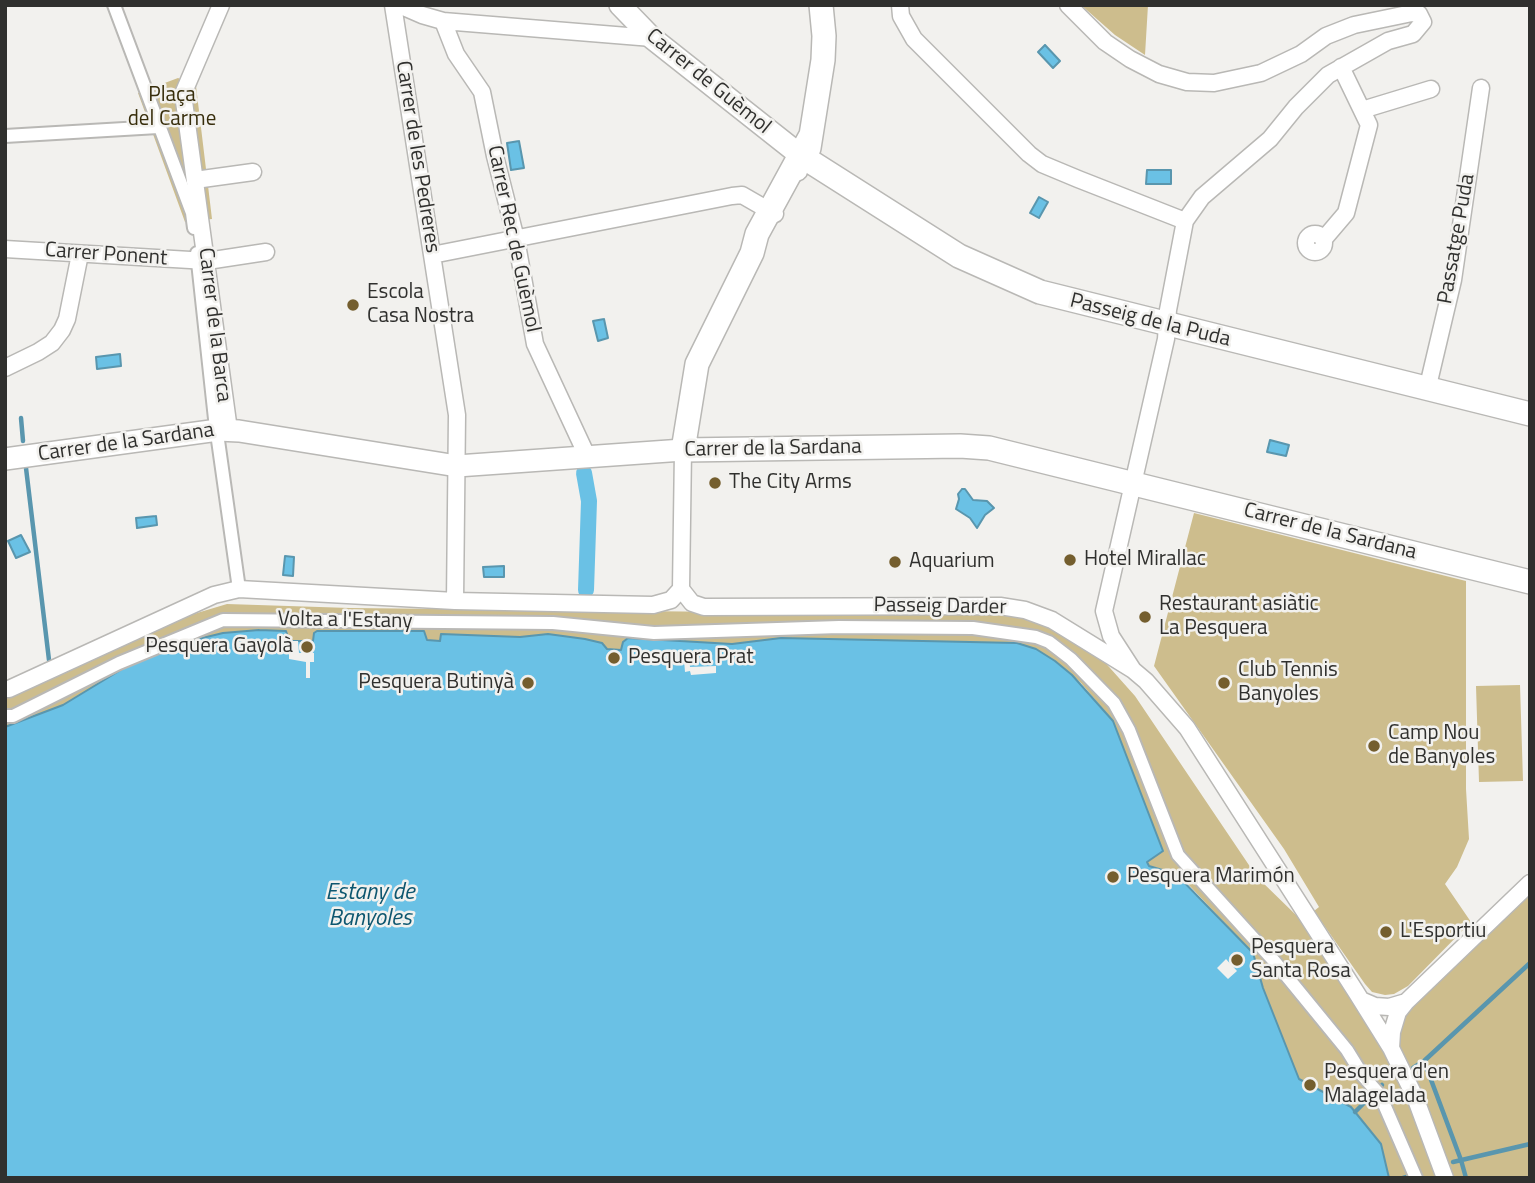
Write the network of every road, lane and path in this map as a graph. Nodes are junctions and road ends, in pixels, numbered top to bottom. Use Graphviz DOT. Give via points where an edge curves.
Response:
graph roads {
  1 [pos="114,5"];
  2 [pos="221,5"];
  3 [pos="393,5"];
  4 [pos="399,5"];
  5 [pos="620,5"];
  6 [pos="821,5"];
  7 [pos="900,5"];
  8 [pos="1068,5"];
  9 [pos="443,21"];
  10 [pos="606,34"];
  11 [pos="652,38"];
  12 [pos="1341,67"];
  13 [pos="1481,88"];
  14 [pos="1431,89"];
  15 [pos="1362,110"];
  16 [pos="158,127"];
  17 [pos="5,136"];
  18 [pos="804,157"];
  19 [pos="253,172"];
  20 [pos="195,180"];
  21 [pos="772,213"];
  22 [pos="1185,221"];
  23 [pos="516,239"];
  24 [pos="1323,240"];
  25 [pos="5,249"];
  26 [pos="757,249"];
  27 [pos="266,252"];
  28 [pos="80,254"];
  29 [pos="432,255"];
  30 [pos="202,261"];
  31 [pos="1167,325"];
  32 [pos="5,368"];
  33 [pos="1427,390"];
  34 [pos="1530,414"];
  35 [pos="223,430"];
  36 [pos="683,450"];
  37 [pos="588,458"];
  38 [pos="5,459"];
  39 [pos="457,466"];
  40 [pos="1132,484"];
  41 [pos="1530,582"];
  42 [pos="239,589"];
  43 [pos="681,589"];
  44 [pos="455,601"];
  45 [pos="705,632"];
  46 [pos="1133,670"];
  47 [pos="5,689"];
  48 [pos="5,716"];
  49 [pos="1530,883"];
  50 [pos="1361,1000"];
  51 [pos="1406,1002"];
  52 [pos="1391,1048"];
  53 [pos="1416,1178"];
  54 [pos="1445,1178"];
  1 -- 16 [label="street"];
  2 -- 20 [label="street" via="183,94"];
  3 -- 29 [label="street, Carrer de les Pedreres"];
  4 -- 9 [label="street"];
  5 -- 10 [label="street" via="620,21"];
  5 -- 11 [label="street, Carrer de Guèmol"];
  6 -- 18 [label="main road" via="823,60 817,110"];
  7 -- 22 [label="street" via="914,39 1042,164"];
  8 -- 12 [label="street" via="1105,42 1130,59 1159,74 1214,83 1261,73 1354,25 1419,14 1423,22 1413,34 1388,41"];
  9 -- 10 [label="street"];
  9 -- 23 [label="street, Carrer Rec de Guèmol" via="456,54 482,92"];
  10 -- 11 [label="street"];
  11 -- 18 [label="street, Carrer de Guèmol"];
  12 -- 15 [label="street"];
  12 -- 22 [label="street" via="1296,107 1270,139 1202,197"];
  13 -- 33 [label="street, Passatge Puda" via="1452,280"];
  14 -- 15 [label="street"];
  15 -- 24 [label="street" via="1369,125 1346,213"];
  16 -- 17 [label="street"];
  16 -- 30 [label="street" via="192,213"];
  18 -- 21 [label="main road"];
  18 -- 26 [label="main road" via="772,234"];
  18 -- 31 [label="main road, Passeig de la Puda" via="959,256 1040,292"];
  19 -- 20 [label="street"];
  20 -- 30 [label="street, Carrer de la Barca"];
  21 -- 23 [label="street" via="742,195"];
  21 -- 26 [label="main road" via="757,234"];
  22 -- 31 [label="street"];
  23 -- 29 [label="street"];
  23 -- 37 [label="street, Carrer Rec de Guèmol" via="535,344"];
  25 -- 28 [label="street, Carrer Ponent"];
  26 -- 36 [label="main road" via="697,365"];
  27 -- 30 [label="street, Carrer Ponent"];
  28 -- 30 [label="street, Carrer Ponent"];
  28 -- 32 [label="street" via="62,330 52,343"];
  29 -- 39 [label="street, Carrer de les Pedreres" via="457,415"];
  30 -- 35 [label="street, Carrer de la Barca"];
  31 -- 33 [label="main road, Passeig de la Puda"];
  31 -- 40 [label="street"];
  33 -- 34 [label="main road, Passeig de la Puda"];
  35 -- 38 [label="street, Carrer de la Sardana"];
  35 -- 39 [label="street, Carrer de la Sardana"];
  35 -- 42 [label="street, Carrer de la Barca"];
  36 -- 37 [label="street, Carrer de la Sardana"];
  36 -- 40 [label="main road, Carrer de la Sardana" via="989,448"];
  36 -- 43 [label="street"];
  37 -- 39 [label="street, Carrer de la Sardana"];
  39 -- 44 [label="street, Carrer de les Pedreres"];
  40 -- 41 [label="main road, Carrer de la Sardana"];
  40 -- 46 [label="street" via="1104,611 1111,636"];
  42 -- 44 [label="street"];
  42 -- 47 [label="street" via="214,595"];
  43 -- 44 [label="street" via="671,600 653,605"];
  43 -- 46 [label="street, Passeig Darder" via="692,603 704,607 987,606 1025,610 1052,620"];
  45 -- 48 [label="street, Volta a l'Estany" via="654,633 553,624 223,620"];
  45 -- 53 [label="street, Passeig Darder" via="973,628 1049,642 1114,703 1178,855 1347,1050 1380,1095"];
  46 -- 50 [label="street, Passeig Darder" via="1187,728"];
  49 -- 51 [label="street"];
  50 -- 51 [label="street" via="1388,1007"];
  50 -- 52 [label="street, Passeig Darder"];
  51 -- 52 [label="street" via="1398,1012"];
  52 -- 54 [label="street, Passeig Darder"];
}
